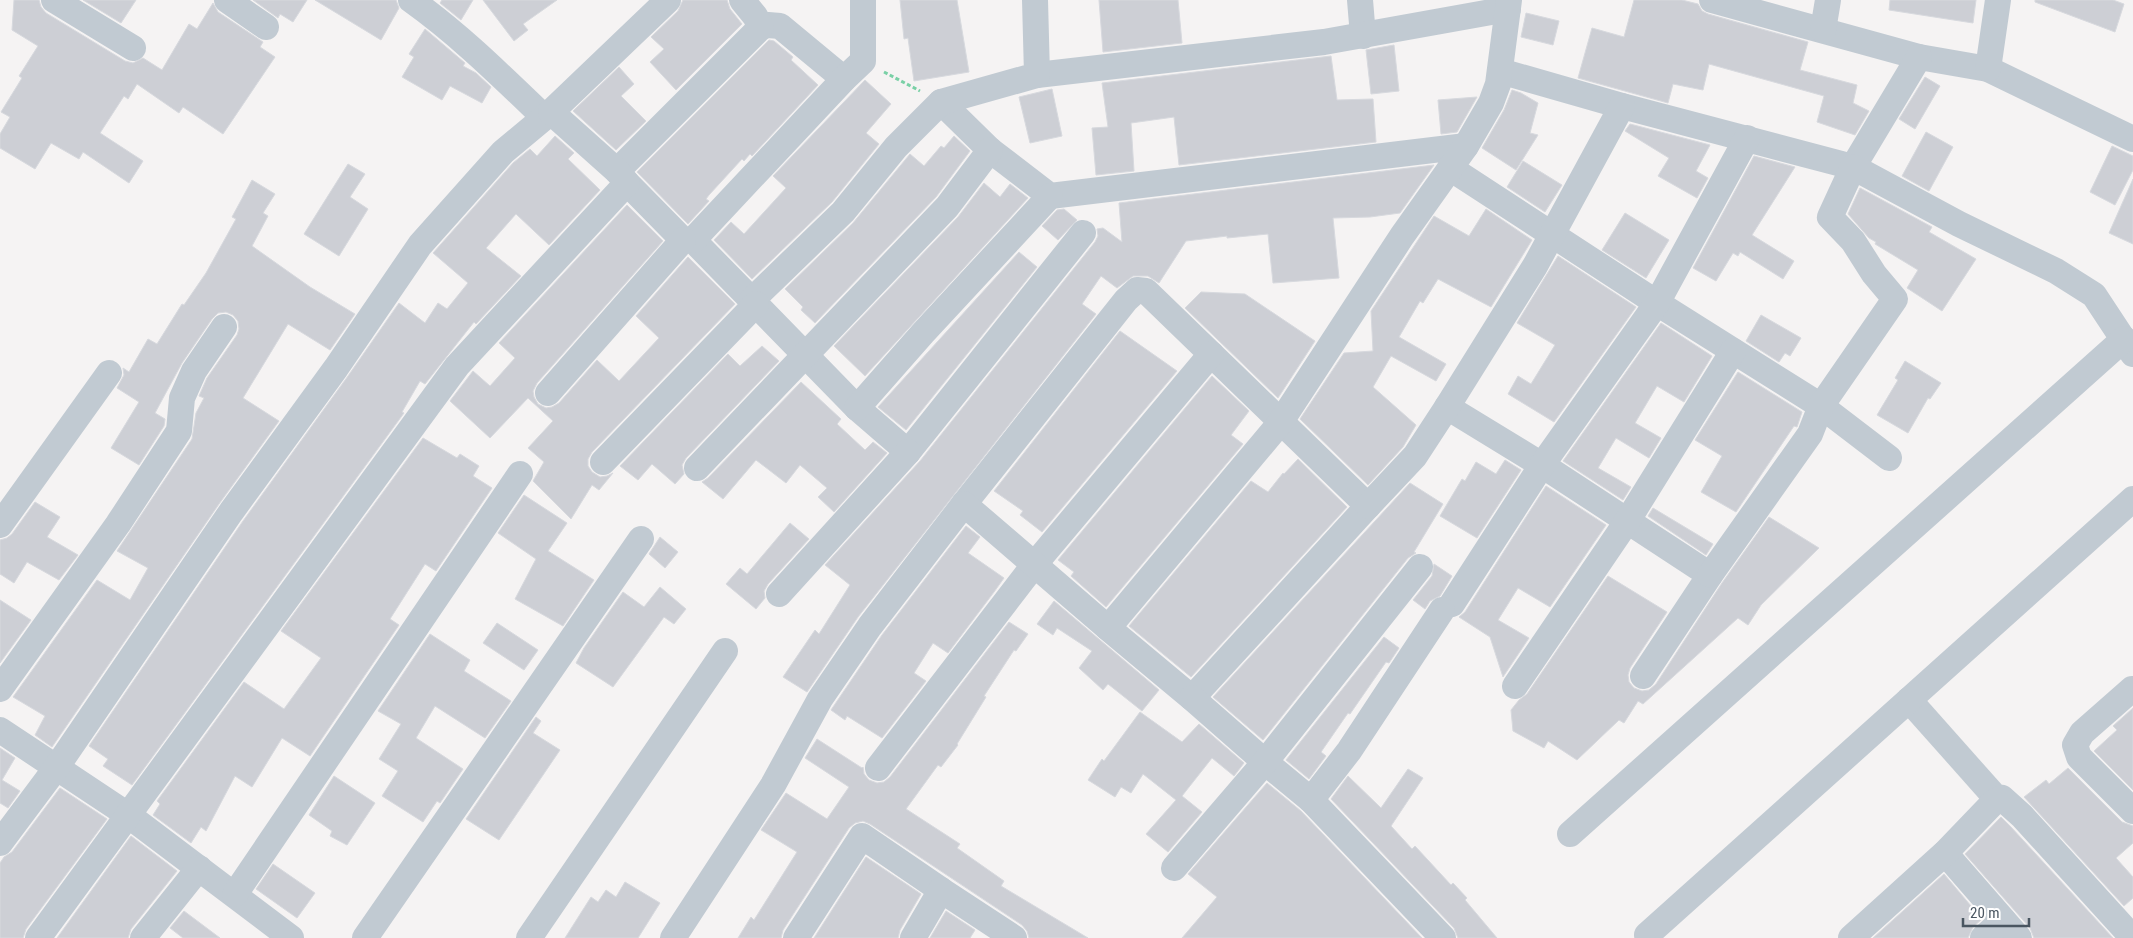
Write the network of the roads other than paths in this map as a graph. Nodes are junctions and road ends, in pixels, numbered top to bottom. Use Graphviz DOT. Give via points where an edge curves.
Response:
graph roads {
  1 [pos="54,0"];
  2 [pos="227,0"];
  3 [pos="412,0"];
  4 [pos="668,0"];
  5 [pos="742,0"];
  6 [pos="863,0"];
  7 [pos="1035,0"];
  8 [pos="1360,0"];
  9 [pos="1712,0"];
  10 [pos="1828,0"];
  11 [pos="1998,0"];
  12 [pos="1509,5"];
  13 [pos="266,27"];
  14 [pos="761,27"];
  15 [pos="1823,30"];
  16 [pos="1363,36"];
  17 [pos="132,48"];
  18 [pos="1919,57"];
  19 [pos="1988,69"];
  20 [pos="1500,71"];
  21 [pos="1037,75"];
  22 [pos="844,79"];
  23 [pos="941,102"];
  24 [pos="1622,106"];
  25 [pos="547,114"];
  26 [pos="1747,138"];
  27 [pos="2133,139"];
  28 [pos="1466,146"];
  29 [pos="990,150"];
  30 [pos="1853,167"];
  31 [pos="1450,168"];
  32 [pos="622,177"];
  33 [pos="1050,196"];
  34 [pos="1083,233"];
  35 [pos="1552,235"];
  36 [pos="688,240"];
  37 [pos="754,302"];
  38 [pos="1657,303"];
  39 [pos="224,328"];
  40 [pos="2129,347"];
  41 [pos="1733,350"];
  42 [pos="1212,354"];
  43 [pos="805,356"];
  44 [pos="109,373"];
  45 [pos="548,393"];
  46 [pos="1821,406"];
  47 [pos="1447,407"];
  48 [pos="857,408"];
  49 [pos="1280,423"];
  50 [pos="908,452"];
  51 [pos="1889,458"];
  52 [pos="603,462"];
  53 [pos="1542,465"];
  54 [pos="697,468"];
  55 [pos="520,474"];
  56 [pos="2133,499"];
  57 [pos="964,504"];
  58 [pos="1368,506"];
  59 [pos="1628,520"];
  60 [pos="0,525"];
  61 [pos="642,539"];
  62 [pos="1034,565"];
  63 [pos="1420,567"];
  64 [pos="1710,575"];
  65 [pos="779,594"];
  66 [pos="1108,628"];
  67 [pos="725,650"];
  68 [pos="1643,676"];
  69 [pos="1515,686"];
  70 [pos="0,689"];
  71 [pos="2132,689"];
  72 [pos="1192,698"];
  73 [pos="1909,700"];
  74 [pos="0,730"];
  75 [pos="1265,762"];
  76 [pos="56,768"];
  77 [pos="878,768"];
  78 [pos="1997,799"];
  79 [pos="1311,800"];
  80 [pos="2133,811"];
  81 [pos="128,815"];
  82 [pos="1570,834"];
  83 [pos="0,843"];
  84 [pos="1945,852"];
  85 [pos="199,868"];
  86 [pos="1174,868"];
  87 [pos="941,890"];
  88 [pos="235,894"];
  89 [pos="2011,929"];
  90 [pos="280,935"];
  91 [pos="1647,935"];
  92 [pos="38,938"];
  93 [pos="143,938"];
  94 [pos="365,938"];
  95 [pos="530,938"];
  96 [pos="673,938"];
  97 [pos="796,938"];
  98 [pos="913,938"];
  99 [pos="1014,938"];
  100 [pos="1443,938"];
  101 [pos="1851,938"];
  102 [pos="1983,938"];
  103 [pos="2133,938"];
  1 -- 17 [label="street"];
  2 -- 13 [label="street"];
  3 -- 25 [label="street" via="445,24"];
  4 -- 25 [label="street"];
  5 -- 14 [label="street"];
  6 -- 22 [label="street" via="863,62"];
  7 -- 21 [label="street"];
  8 -- 16 [label="street"];
  9 -- 15 [label="street"];
  10 -- 15 [label="street"];
  11 -- 19 [label="street"];
  12 -- 16 [label="street"];
  12 -- 20 [label="street"];
  14 -- 22 [label="street" via="780,26"];
  14 -- 32 [label="street"];
  15 -- 18 [label="street"];
  16 -- 21 [label="street"];
  18 -- 19 [label="street"];
  18 -- 30 [label="street"];
  19 -- 27 [label="street"];
  20 -- 24 [label="street"];
  20 -- 28 [label="street" via="1491,103"];
  21 -- 23 [label="street"];
  22 -- 36 [label="street"];
  23 -- 29 [label="street"];
  23 -- 37 [label="street" via="896,147 843,212"];
  24 -- 26 [label="street"];
  24 -- 35 [label="street"];
  25 -- 32 [label="street"];
  25 -- 76 [label="street" via="503,152 420,245 336,368 231,512"];
  26 -- 30 [label="street"];
  26 -- 38 [label="street"];
  28 -- 31 [label="street"];
  28 -- 33 [label="street"];
  29 -- 33 [label="street"];
  29 -- 43 [label="street" via="947,207"];
  30 -- 40 [label="street" via="2056,271 2094,295"];
  30 -- 46 [label="street" via="1830,217 1853,241 1895,299"];
  31 -- 35 [label="street"];
  31 -- 49 [label="street"];
  32 -- 36 [label="street"];
  32 -- 81 [label="street" via="457,366"];
  33 -- 48 [label="street"];
  34 -- 50 [label="street"];
  35 -- 38 [label="street"];
  35 -- 47 [label="street"];
  36 -- 37 [label="street"];
  36 -- 45 [label="street"];
  37 -- 43 [label="street"];
  37 -- 52 [label="street"];
  38 -- 41 [label="street"];
  38 -- 53 [label="street"];
  39 -- 70 [label="street" via="194,371 182,398 180,431"];
  40 -- 82 [label="street"];
  41 -- 46 [label="street"];
  41 -- 59 [label="street"];
  42 -- 49 [label="street"];
  42 -- 57 [label="street" via="1146,291 1137,290"];
  42 -- 62 [label="street"];
  43 -- 48 [label="street"];
  43 -- 54 [label="street"];
  44 -- 60 [label="street"];
  46 -- 51 [label="street"];
  46 -- 64 [label="street" via="1810,434"];
  47 -- 53 [label="street"];
  47 -- 58 [label="street" via="1415,456"];
  48 -- 50 [label="street"];
  49 -- 58 [label="street"];
  49 -- 66 [label="street"];
  50 -- 65 [label="street"];
  53 -- 59 [label="street"];
  53 -- 79 [label="street" via="1349,752"];
  55 -- 88 [label="street"];
  56 -- 73 [label="street"];
  57 -- 62 [label="street"];
  57 -- 96 [label="street" via="870,626 820,699 774,785"];
  58 -- 72 [label="street"];
  59 -- 64 [label="street"];
  59 -- 69 [label="street"];
  61 -- 94 [label="street"];
  62 -- 66 [label="street"];
  62 -- 77 [label="street"];
  63 -- 75 [label="street"];
  64 -- 68 [label="street"];
  66 -- 72 [label="street"];
  67 -- 95 [label="street"];
  71 -- 80 [label="street" via="2082,733 2075,745 2079,757"];
  72 -- 75 [label="street"];
  73 -- 78 [label="street"];
  73 -- 91 [label="street"];
  74 -- 76 [label="street"];
  75 -- 79 [label="street"];
  75 -- 86 [label="street"];
  76 -- 81 [label="street"];
  76 -- 83 [label="street"];
  78 -- 84 [label="street"];
  78 -- 103 [label="street" via="2006,800 2022,816"];
  79 -- 100 [label="street"];
  81 -- 85 [label="street"];
  81 -- 92 [label="street"];
  84 -- 89 [label="street"];
  84 -- 101 [label="street"];
  85 -- 88 [label="street"];
  85 -- 93 [label="street"];
  87 -- 97 [label="street" via="862,836"];
  87 -- 98 [label="street"];
  87 -- 99 [label="street"];
  88 -- 90 [label="street"];
  89 -- 102 [label="street"];
}
